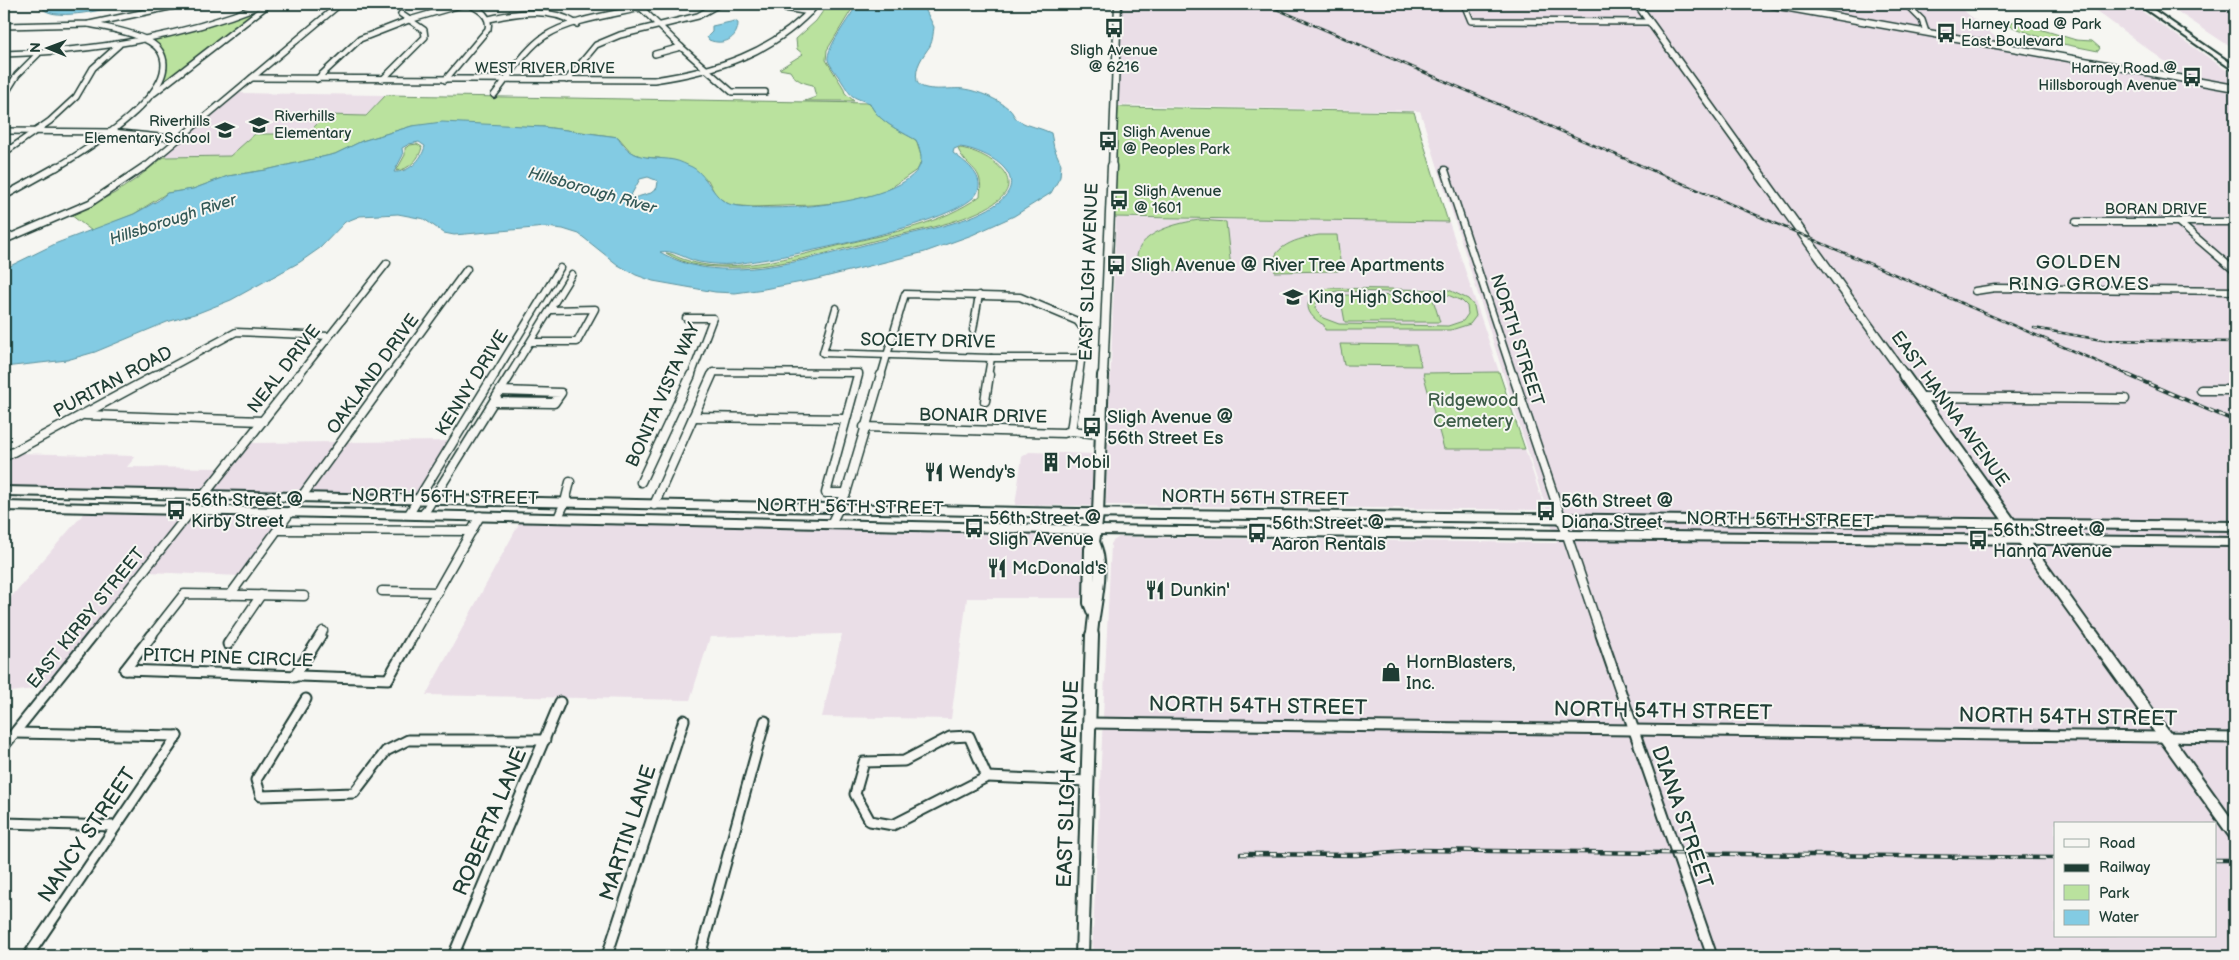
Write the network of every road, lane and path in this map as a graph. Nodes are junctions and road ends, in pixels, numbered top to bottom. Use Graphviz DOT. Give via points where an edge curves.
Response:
graph roads {
  1 [pos="184,4"];
  2 [pos="264,4"];
  3 [pos="269,4"];
  4 [pos="340,4"];
  5 [pos="464,4"];
  6 [pos="468,4"];
  7 [pos="637,4"];
  8 [pos="657,4"];
  9 [pos="719,4"];
  10 [pos="758,4"];
  11 [pos="766,4"];
  12 [pos="817,4"];
  13 [pos="1118,4"];
  14 [pos="1464,4"];
  15 [pos="1637,4"];
  16 [pos="1767,4"];
  17 [pos="1906,4"];
  18 [pos="2141,4"];
  19 [pos="2153,4"];
  20 [pos="642,8"];
  21 [pos="810,12"];
  22 [pos="401,14"];
  23 [pos="237,15"];
  24 [pos="251,17"];
  25 [pos="489,19"];
  26 [pos="409,20"];
  27 [pos="1649,22"];
  28 [pos="89,24"];
  29 [pos="577,24"];
  30 [pos="4,26"];
  31 [pos="661,26"];
  32 [pos="1926,32"];
  33 [pos="144,39"];
  34 [pos="120,44"];
  35 [pos="680,47"];
  36 [pos="4,54"];
  37 [pos="38,54"];
  38 [pos="655,54"];
  39 [pos="2235,59"];
  40 [pos="2235,68"];
  41 [pos="705,69"];
  42 [pos="183,70"];
  43 [pos="162,72"];
  44 [pos="252,78"];
  45 [pos="317,79"];
  46 [pos="383,79"];
  47 [pos="445,80"];
  48 [pos="506,80"];
  49 [pos="567,80"];
  50 [pos="2235,88"];
  51 [pos="765,92"];
  52 [pos="494,95"];
  53 [pos="4,96"];
  54 [pos="150,96"];
  55 [pos="38,130"];
  56 [pos="4,131"];
  57 [pos="112,132"];
  58 [pos="179,139"];
  59 [pos="4,153"];
  60 [pos="1445,170"];
  61 [pos="4,196"];
  62 [pos="2076,222"];
  63 [pos="2178,222"];
  64 [pos="2235,222"];
  65 [pos="4,240"];
  66 [pos="387,263"];
  67 [pos="560,268"];
  68 [pos="468,269"];
  69 [pos="2235,271"];
  70 [pos="572,274"];
  71 [pos="1975,291"];
  72 [pos="2235,291"];
  73 [pos="980,295"];
  74 [pos="836,308"];
  75 [pos="551,310"];
  76 [pos="686,318"];
  77 [pos="974,330"];
  78 [pos="329,336"];
  79 [pos="531,342"];
  80 [pos="887,356"];
  81 [pos="991,358"];
  82 [pos="1080,358"];
  83 [pos="2200,390"];
  84 [pos="2235,390"];
  85 [pos="500,391"];
  86 [pos="1920,397"];
  87 [pos="2125,399"];
  88 [pos="985,401"];
  89 [pos="494,402"];
  90 [pos="82,415"];
  91 [pos="693,417"];
  92 [pos="845,419"];
  93 [pos="263,421"];
  94 [pos="864,427"];
  95 [pos="1071,431"];
  96 [pos="1100,434"];
  97 [pos="4,456"];
  98 [pos="570,482"];
  99 [pos="641,482"];
  100 [pos="4,491"];
  101 [pos="90,492"];
  102 [pos="846,493"];
  103 [pos="206,494"];
  104 [pos="302,497"];
  105 [pos="418,500"];
  106 [pos="432,500"];
  107 [pos="565,502"];
  108 [pos="654,505"];
  109 [pos="4,506"];
  110 [pos="76,507"];
  111 [pos="194,509"];
  112 [pos="840,509"];
  113 [pos="292,511"];
  114 [pos="409,514"];
  115 [pos="1098,514"];
  116 [pos="423,515"];
  117 [pos="480,516"];
  118 [pos="1347,517"];
  119 [pos="558,518"];
  120 [pos="1560,519"];
  121 [pos="1839,522"];
  122 [pos="831,524"];
  123 [pos="2011,524"];
  124 [pos="2235,526"];
  125 [pos="278,530"];
  126 [pos="472,532"];
  127 [pos="1349,532"];
  128 [pos="1566,535"];
  129 [pos="1095,536"];
  130 [pos="1849,538"];
  131 [pos="2022,540"];
  132 [pos="2235,542"];
  133 [pos="382,591"];
  134 [pos="438,592"];
  135 [pos="230,595"];
  136 [pos="261,595"];
  137 [pos="304,596"];
  138 [pos="323,631"];
  139 [pos="228,644"];
  140 [pos="294,677"];
  141 [pos="306,699"];
  142 [pos="560,702"];
  143 [pos="684,720"];
  144 [pos="765,721"];
  145 [pos="1090,723"];
  146 [pos="1632,730"];
  147 [pos="15,733"];
  148 [pos="2164,736"];
  149 [pos="2235,738"];
  150 [pos="545,740"];
  151 [pos="4,746"];
  152 [pos="987,778"];
  153 [pos="1088,781"];
  154 [pos="4,823"];
  155 [pos="115,826"];
  156 [pos="2235,834"];
  157 [pos="28,956"];
  158 [pos="453,956"];
  159 [pos="607,956"];
  160 [pos="700,956"];
  161 [pos="1082,956"];
  162 [pos="1712,956"];
  1 -- 28 [label="street"];
  2 -- 23 [label="street"];
  3 -- 24 [label="street"];
  4 -- 44 [label="street"];
  5 -- 26 [label="street"];
  6 -- 25 [label="street" via="481,10"];
  7 -- 20 [label="street"];
  8 -- 20 [label="street"];
  9 -- 31 [label="street" via="698,16"];
  10 -- 11 [label="street"];
  11 -- 21 [label="street"];
  12 -- 21 [label="street, WEST RIVER DRIVE"];
  13 -- 96 [label="street, EAST SLIGH AVENUE"];
  14 -- 27 [label="street" via="1471,21"];
  15 -- 27 [label="street, EAST HANNA AVENUE"];
  16 -- 32 [label="street"];
  17 -- 32 [label="street" via="1922,20"];
  18 -- 40 [label="main road"];
  19 -- 39 [label="main road"];
  20 -- 29 [label="street"];
  20 -- 31 [label="street"];
  21 -- 41 [label="street, WEST RIVER DRIVE" via="794,28 761,48"];
  22 -- 26 [label="street"];
  23 -- 24 [label="street"];
  23 -- 33 [label="street"];
  24 -- 42 [label="street"];
  25 -- 29 [label="street" via="534,13 564,17"];
  25 -- 47 [label="street" via="485,35"];
  26 -- 45 [label="street" via="360,39"];
  26 -- 46 [label="street" via="424,30 425,37"];
  27 -- 86 [label="street, EAST HANNA AVENUE"];
  28 -- 30 [label="street"];
  28 -- 33 [label="street"];
  29 -- 48 [label="street" via="542,38"];
  31 -- 35 [label="street"];
  31 -- 49 [label="street" via="596,45"];
  32 -- 50 [label="street"];
  33 -- 34 [label="street"];
  33 -- 43 [label="street" via="160,52"];
  34 -- 37 [label="street"];
  34 -- 55 [label="street" via="93,68 76,97"];
  35 -- 38 [label="street"];
  35 -- 41 [label="street"];
  36 -- 37 [label="street"];
  37 -- 53 [label="street" via="17,75"];
  41 -- 49 [label="street, WEST RIVER DRIVE" via="649,80"];
  41 -- 51 [label="street" via="732,92"];
  42 -- 43 [label="street"];
  42 -- 54 [label="street"];
  43 -- 54 [label="street"];
  44 -- 45 [label="street, WEST RIVER DRIVE"];
  44 -- 58 [label="street"];
  45 -- 46 [label="street, WEST RIVER DRIVE"];
  46 -- 47 [label="street, WEST RIVER DRIVE"];
  47 -- 48 [label="street, WEST RIVER DRIVE"];
  48 -- 49 [label="street, WEST RIVER DRIVE"];
  48 -- 52 [label="street"];
  54 -- 57 [label="street"];
  55 -- 56 [label="street"];
  55 -- 57 [label="street"];
  55 -- 59 [label="street"];
  57 -- 58 [label="street"];
  57 -- 61 [label="street" via="58,168"];
  58 -- 65 [label="street" via="117,188 55,220"];
  60 -- 120 [label="street, NORTH STREET"];
  62 -- 63 [label="street, BORAN DRIVE"];
  63 -- 64 [label="street, BORAN DRIVE"];
  63 -- 69 [label="street"];
  66 -- 78 [label="street, NEAL DRIVE"];
  67 -- 105 [label="street, KENNY DRIVE"];
  68 -- 104 [label="street, OAKLAND DRIVE"];
  70 -- 75 [label="street"];
  71 -- 72 [label="street" via="1995,288"];
  73 -- 77 [label="street"];
  73 -- 80 [label="street" via="905,294"];
  73 -- 82 [label="street" via="1020,297 1076,321 1085,331"];
  74 -- 80 [label="street, SOCIETY DRIVE" via="823,353"];
  75 -- 79 [label="street"];
  75 -- 79 [label="street" via="595,310 577,342"];
  76 -- 99 [label="street, BONITA VISTA WAY" via="713,318 695,367"];
  78 -- 90 [label="street, PURITAN ROAD" via="236,332"];
  78 -- 93 [label="street, NEAL DRIVE"];
  79 -- 85 [label="street"];
  80 -- 81 [label="street, SOCIETY DRIVE"];
  80 -- 94 [label="street"];
  81 -- 82 [label="street, SOCIETY DRIVE"];
  81 -- 88 [label="street"];
  82 -- 95 [label="street"];
  83 -- 84 [label="street"];
  85 -- 89 [label="street"];
  85 -- 89 [label="street" via="560,392 554,403"];
  86 -- 87 [label="street"];
  86 -- 123 [label="street, EAST HANNA AVENUE"];
  89 -- 106 [label="street"];
  90 -- 93 [label="street"];
  90 -- 97 [label="street, PURITAN ROAD"];
  91 -- 92 [label="street"];
  91 -- 92 [label="street" via="713,372 859,373"];
  91 -- 108 [label="street"];
  92 -- 102 [label="street" via="826,493"];
  93 -- 103 [label="street, NEAL DRIVE"];
  94 -- 95 [label="street, BONAIR DRIVE"];
  94 -- 102 [label="street"];
  95 -- 96 [label="street, BONAIR DRIVE"];
  96 -- 115 [label="street, EAST SLIGH AVENUE"];
  98 -- 107 [label="street"];
  100 -- 101 [label="main road, NORTH 56TH STREET"];
  101 -- 103 [label="main road, NORTH 56TH STREET"];
  101 -- 110 [label="main road"];
  102 -- 112 [label="street"];
  103 -- 104 [label="main road, NORTH 56TH STREET"];
  103 -- 111 [label="street, NEAL DRIVE"];
  104 -- 105 [label="main road, NORTH 56TH STREET"];
  104 -- 113 [label="street, OAKLAND DRIVE"];
  105 -- 106 [label="main road, NORTH 56TH STREET"];
  105 -- 114 [label="street, KENNY DRIVE"];
  106 -- 107 [label="main road, NORTH 56TH STREET"];
  106 -- 116 [label="street"];
  107 -- 108 [label="main road, NORTH 56TH STREET"];
  107 -- 119 [label="street"];
  108 -- 112 [label="main road, NORTH 56TH STREET"];
  109 -- 110 [label="main road, NORTH 56TH STREET"];
  110 -- 111 [label="main road, NORTH 56TH STREET"];
  111 -- 113 [label="main road, NORTH 56TH STREET"];
  111 -- 147 [label="street, EAST KIRBY STREET"];
  112 -- 115 [label="main road, NORTH 56TH STREET"];
  112 -- 122 [label="street"];
  113 -- 114 [label="main road, NORTH 56TH STREET"];
  113 -- 125 [label="street"];
  114 -- 116 [label="main road, NORTH 56TH STREET"];
  115 -- 118 [label="main road, NORTH 56TH STREET"];
  115 -- 129 [label="street, EAST SLIGH AVENUE"];
  116 -- 117 [label="main road, NORTH 56TH STREET"];
  117 -- 119 [label="main road, NORTH 56TH STREET"];
  117 -- 126 [label="street, PITCH PINE CIRCLE"];
  118 -- 120 [label="main road, NORTH 56TH STREET"];
  118 -- 127 [label="main road"];
  119 -- 122 [label="main road, NORTH 56TH STREET"];
  120 -- 121 [label="main road, NORTH 56TH STREET"];
  120 -- 128 [label="street, DIANA STREET"];
  121 -- 123 [label="main road, NORTH 56TH STREET"];
  121 -- 130 [label="main road"];
  122 -- 129 [label="main road, NORTH 56TH STREET"];
  123 -- 124 [label="main road, NORTH 56TH STREET"];
  123 -- 131 [label="street, EAST HANNA AVENUE"];
  125 -- 126 [label="street"];
  125 -- 135 [label="street"];
  126 -- 134 [label="street, PITCH PINE CIRCLE"];
  127 -- 128 [label="main road, NORTH 56TH STREET"];
  127 -- 129 [label="main road, NORTH 56TH STREET"];
  128 -- 130 [label="main road, NORTH 56TH STREET"];
  128 -- 146 [label="street, DIANA STREET"];
  129 -- 145 [label="street, EAST SLIGH AVENUE" via="1090,549 1089,603 1093,613"];
  130 -- 131 [label="main road, NORTH 56TH STREET"];
  131 -- 132 [label="main road, NORTH 56TH STREET"];
  131 -- 148 [label="street, EAST HANNA AVENUE"];
  133 -- 134 [label="street"];
  134 -- 140 [label="street, PITCH PINE CIRCLE" via="388,679"];
  135 -- 136 [label="street"];
  135 -- 140 [label="street, PITCH PINE CIRCLE" via="184,594 126,670"];
  136 -- 137 [label="street"];
  136 -- 139 [label="street"];
  138 -- 140 [label="street"];
  141 -- 150 [label="street" via="256,780 262,796 354,793 386,751 408,740"];
  142 -- 150 [label="street, ROBERTA LANE"];
  143 -- 159 [label="street, MARTIN LANE"];
  144 -- 160 [label="street"];
  145 -- 146 [label="street, NORTH 54TH STREET"];
  145 -- 153 [label="street, EAST SLIGH AVENUE"];
  146 -- 148 [label="street, NORTH 54TH STREET"];
  146 -- 162 [label="street, DIANA STREET"];
  147 -- 151 [label="street, EAST KIRBY STREET"];
  147 -- 155 [label="street, NANCY STREET" via="177,736"];
  148 -- 149 [label="street, NORTH 54TH STREET"];
  148 -- 156 [label="street, EAST HANNA AVENUE"];
  150 -- 158 [label="street, ROBERTA LANE"];
  152 -- 152 [label="street" via="893,825 870,821 855,794 864,762 904,761 950,737 969,736"];
  152 -- 153 [label="street"];
  153 -- 161 [label="street, EAST SLIGH AVENUE"];
  154 -- 155 [label="street"];
  155 -- 157 [label="street, NANCY STREET"];
}
